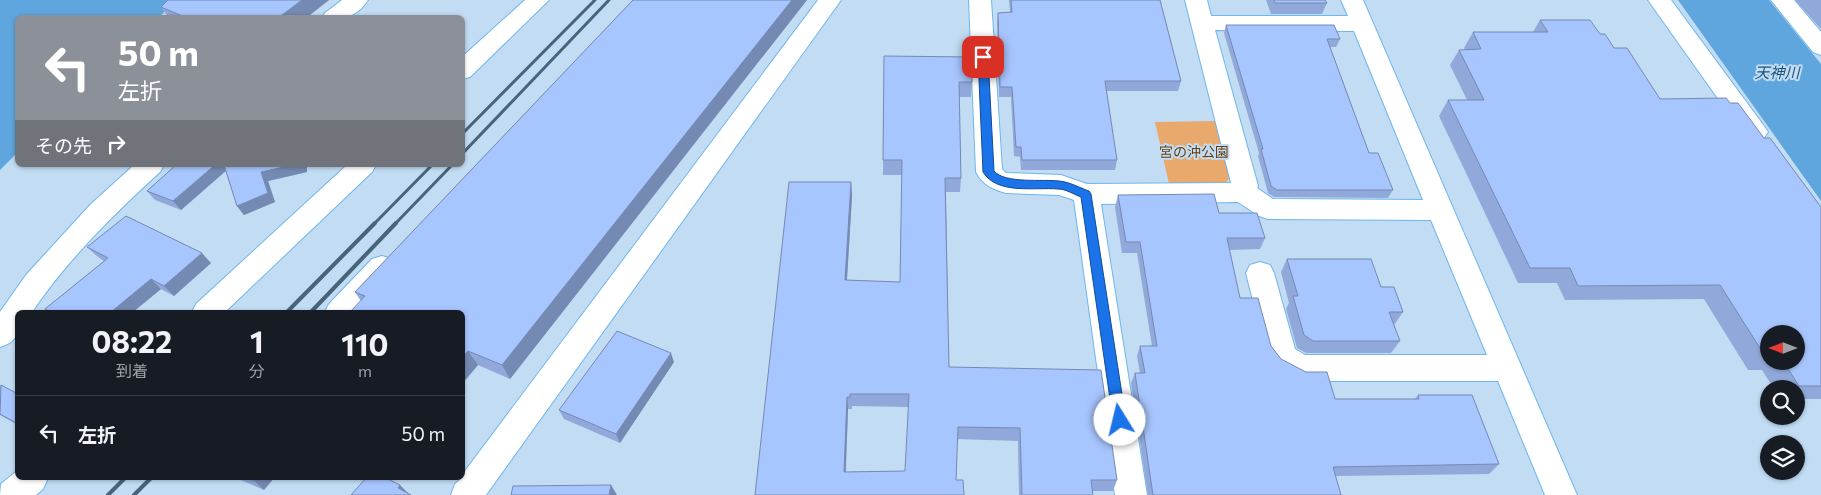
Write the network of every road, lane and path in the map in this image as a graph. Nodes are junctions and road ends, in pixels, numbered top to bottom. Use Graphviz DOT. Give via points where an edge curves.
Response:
graph roads {
  1 [pos="357,0"];
  2 [pos="538,0"];
  3 [pos="830,0"];
  4 [pos="980,0"];
  5 [pos="1659,0"];
  6 [pos="1782,0"];
  7 [pos="1199,11"];
  8 [pos="1357,12"];
  9 [pos="337,15"];
  10 [pos="1821,47"];
  11 [pos="465,68"];
  12 [pos="1769,151"];
  13 [pos="149,167"];
  14 [pos="361,167"];
  15 [pos="1240,190"];
  16 [pos="1086,194"];
  17 [pos="1441,210"];
  18 [pos="401,247"];
  19 [pos="1260,274"];
  20 [pos="17,310"];
  21 [pos="208,310"];
  22 [pos="341,310"];
  23 [pos="15,313"];
  24 [pos="0,335"];
  25 [pos="1507,368"];
  26 [pos="30,480"];
  27 [pos="466,486"];
  28 [pos="13,495"];
  29 [pos="1131,495"];
  30 [pos="1561,495"];
  1 -- 9 [label="street"];
  2 -- 11 [label="street"];
  3 -- 27 [label="street"];
  4 -- 16 [label="street" via="988,172 1006,183 1062,185"];
  5 -- 12 [label="street"];
  6 -- 10 [label="street"];
  7 -- 8 [label="street"];
  7 -- 15 [label="street" via="1245,186"];
  8 -- 17 [label="street"];
  13 -- 20 [label="street" via="99,212 36,283"];
  14 -- 21 [label="street"];
  15 -- 16 [label="street" via="1236,193"];
  15 -- 17 [label="street" via="1268,209"];
  16 -- 29 [label="street"];
  17 -- 25 [label="street"];
  18 -- 22 [label="street"];
  19 -- 25 [label="street" via="1282,356 1300,368"];
  23 -- 24 [label="street"];
  25 -- 30 [label="street"];
  26 -- 28 [label="street"];
}
